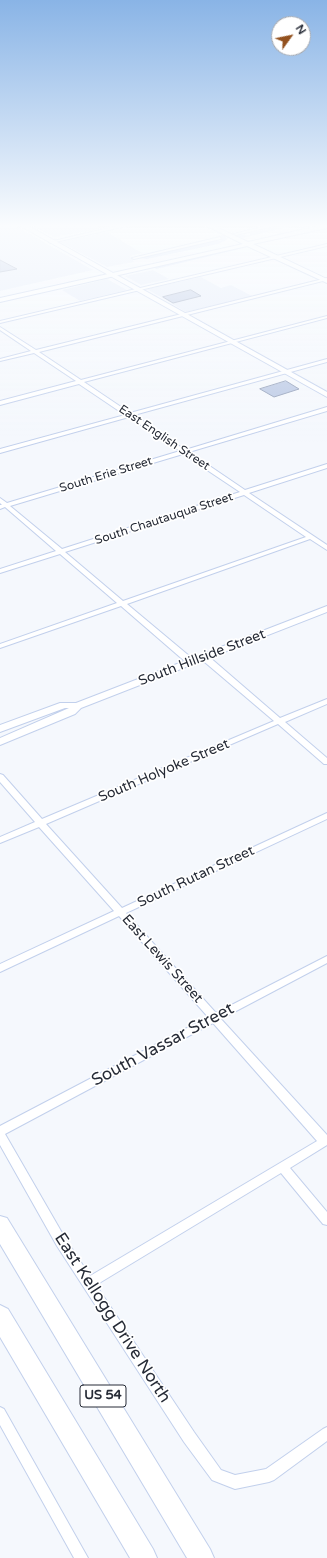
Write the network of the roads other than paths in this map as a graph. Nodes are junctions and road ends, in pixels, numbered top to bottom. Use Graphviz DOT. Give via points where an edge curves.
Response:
graph roads {
  1 [pos="14,297"];
  2 [pos="109,297"];
  3 [pos="150,297"];
  4 [pos="258,297"];
  5 [pos="0,300"];
  6 [pos="183,315"];
  7 [pos="327,317"];
  8 [pos="0,322"];
  9 [pos="0,328"];
  10 [pos="232,342"];
  11 [pos="34,352"];
  12 [pos="0,360"];
  13 [pos="327,360"];
  14 [pos="284,371"];
  15 [pos="80,382"];
  16 [pos="327,395"];
  17 [pos="0,403"];
  18 [pos="327,409"];
  19 [pos="130,415"];
  20 [pos="0,451"];
  21 [pos="184,452"];
  22 [pos="327,466"];
  23 [pos="245,493"];
  24 [pos="0,500"];
  25 [pos="3,506"];
  26 [pos="311,537"];
  27 [pos="327,548"];
  28 [pos="61,552"];
  29 [pos="0,571"];
  30 [pos="122,603"];
  31 [pos="327,609"];
  32 [pos="0,646"];
  33 [pos="204,657"];
  34 [pos="191,662"];
  35 [pos="327,701"];
  36 [pos="77,706"];
  37 [pos="279,722"];
  38 [pos="0,729"];
  39 [pos="0,742"];
  40 [pos="327,762"];
  41 [pos="0,777"];
  42 [pos="327,816"];
  43 [pos="41,823"];
  44 [pos="0,840"];
  45 [pos="120,912"];
  46 [pos="327,959"];
  47 [pos="0,968"];
  48 [pos="214,1018"];
  49 [pos="0,1131"];
  50 [pos="0,1135"];
  51 [pos="325,1140"];
  52 [pos="282,1167"];
  53 [pos="327,1220"];
  54 [pos="2,1226"];
  55 [pos="88,1283"];
  56 [pos="0,1316"];
  57 [pos="2,1422"];
  58 [pos="327,1433"];
  59 [pos="81,1558"];
  60 [pos="144,1558"];
  61 [pos="201,1558"];
  1 -- 5 [label="street"];
  2 -- 8 [label="street"];
  3 -- 6 [label="main road"];
  4 -- 6 [label="street"];
  6 -- 10 [label="main road"];
  6 -- 11 [label="street"];
  7 -- 10 [label="street"];
  9 -- 11 [label="street, East English Street"];
  10 -- 14 [label="main road"];
  10 -- 15 [label="street"];
  11 -- 12 [label="street"];
  11 -- 15 [label="street, East English Street"];
  13 -- 14 [label="street"];
  14 -- 16 [label="main road"];
  14 -- 19 [label="street"];
  15 -- 17 [label="street"];
  15 -- 19 [label="street, East English Street"];
  18 -- 21 [label="street, South Erie Street"];
  19 -- 20 [label="street"];
  19 -- 21 [label="street, East English Street"];
  21 -- 23 [label="street, East English Street"];
  21 -- 25 [label="street, South Erie Street"];
  22 -- 23 [label="street, South Chautauqua Street"];
  23 -- 26 [label="street, East English Street"];
  23 -- 28 [label="street, South Chautauqua Street"];
  24 -- 25 [label="street"];
  25 -- 28 [label="street"];
  26 -- 27 [label="street, East English Street"];
  26 -- 30 [label="street"];
  28 -- 29 [label="street, South Chautauqua Street"];
  28 -- 30 [label="street"];
  30 -- 32 [label="street"];
  30 -- 34 [label="street"];
  31 -- 33 [label="main road, South Hillside Street"];
  33 -- 34 [label="main road, South Hillside Street"];
  33 -- 37 [label="street"];
  34 -- 36 [label="main road, South Hillside Street"];
  35 -- 37 [label="street, South Holyoke Street"];
  36 -- 38 [label="main road, South Hillside Street" via="64,706"];
  36 -- 39 [label="main road, South Hillside Street" via="71,712"];
  37 -- 40 [label="street"];
  37 -- 43 [label="street, South Holyoke Street"];
  41 -- 43 [label="street, East Lewis Street"];
  42 -- 45 [label="street, South Rutan Street"];
  43 -- 44 [label="street, South Holyoke Street"];
  43 -- 45 [label="street, East Lewis Street"];
  45 -- 47 [label="street, South Rutan Street"];
  45 -- 48 [label="street, East Lewis Street"];
  46 -- 48 [label="street, South Vassar Street"];
  48 -- 49 [label="street, South Vassar Street"];
  48 -- 51 [label="street, East Lewis Street"];
  50 -- 55 [label="street, East Kellogg Drive North" via="61,1242"];
  51 -- 52 [label="street"];
  52 -- 53 [label="street"];
  52 -- 55 [label="street"];
  54 -- 61 [label="highway, US 54"];
  55 -- 58 [label="street, East Kellogg Drive North" via="189,1437 217,1474 235,1482 269,1475"];
  56 -- 60 [label="highway"];
  57 -- 59 [label="street"];
}
